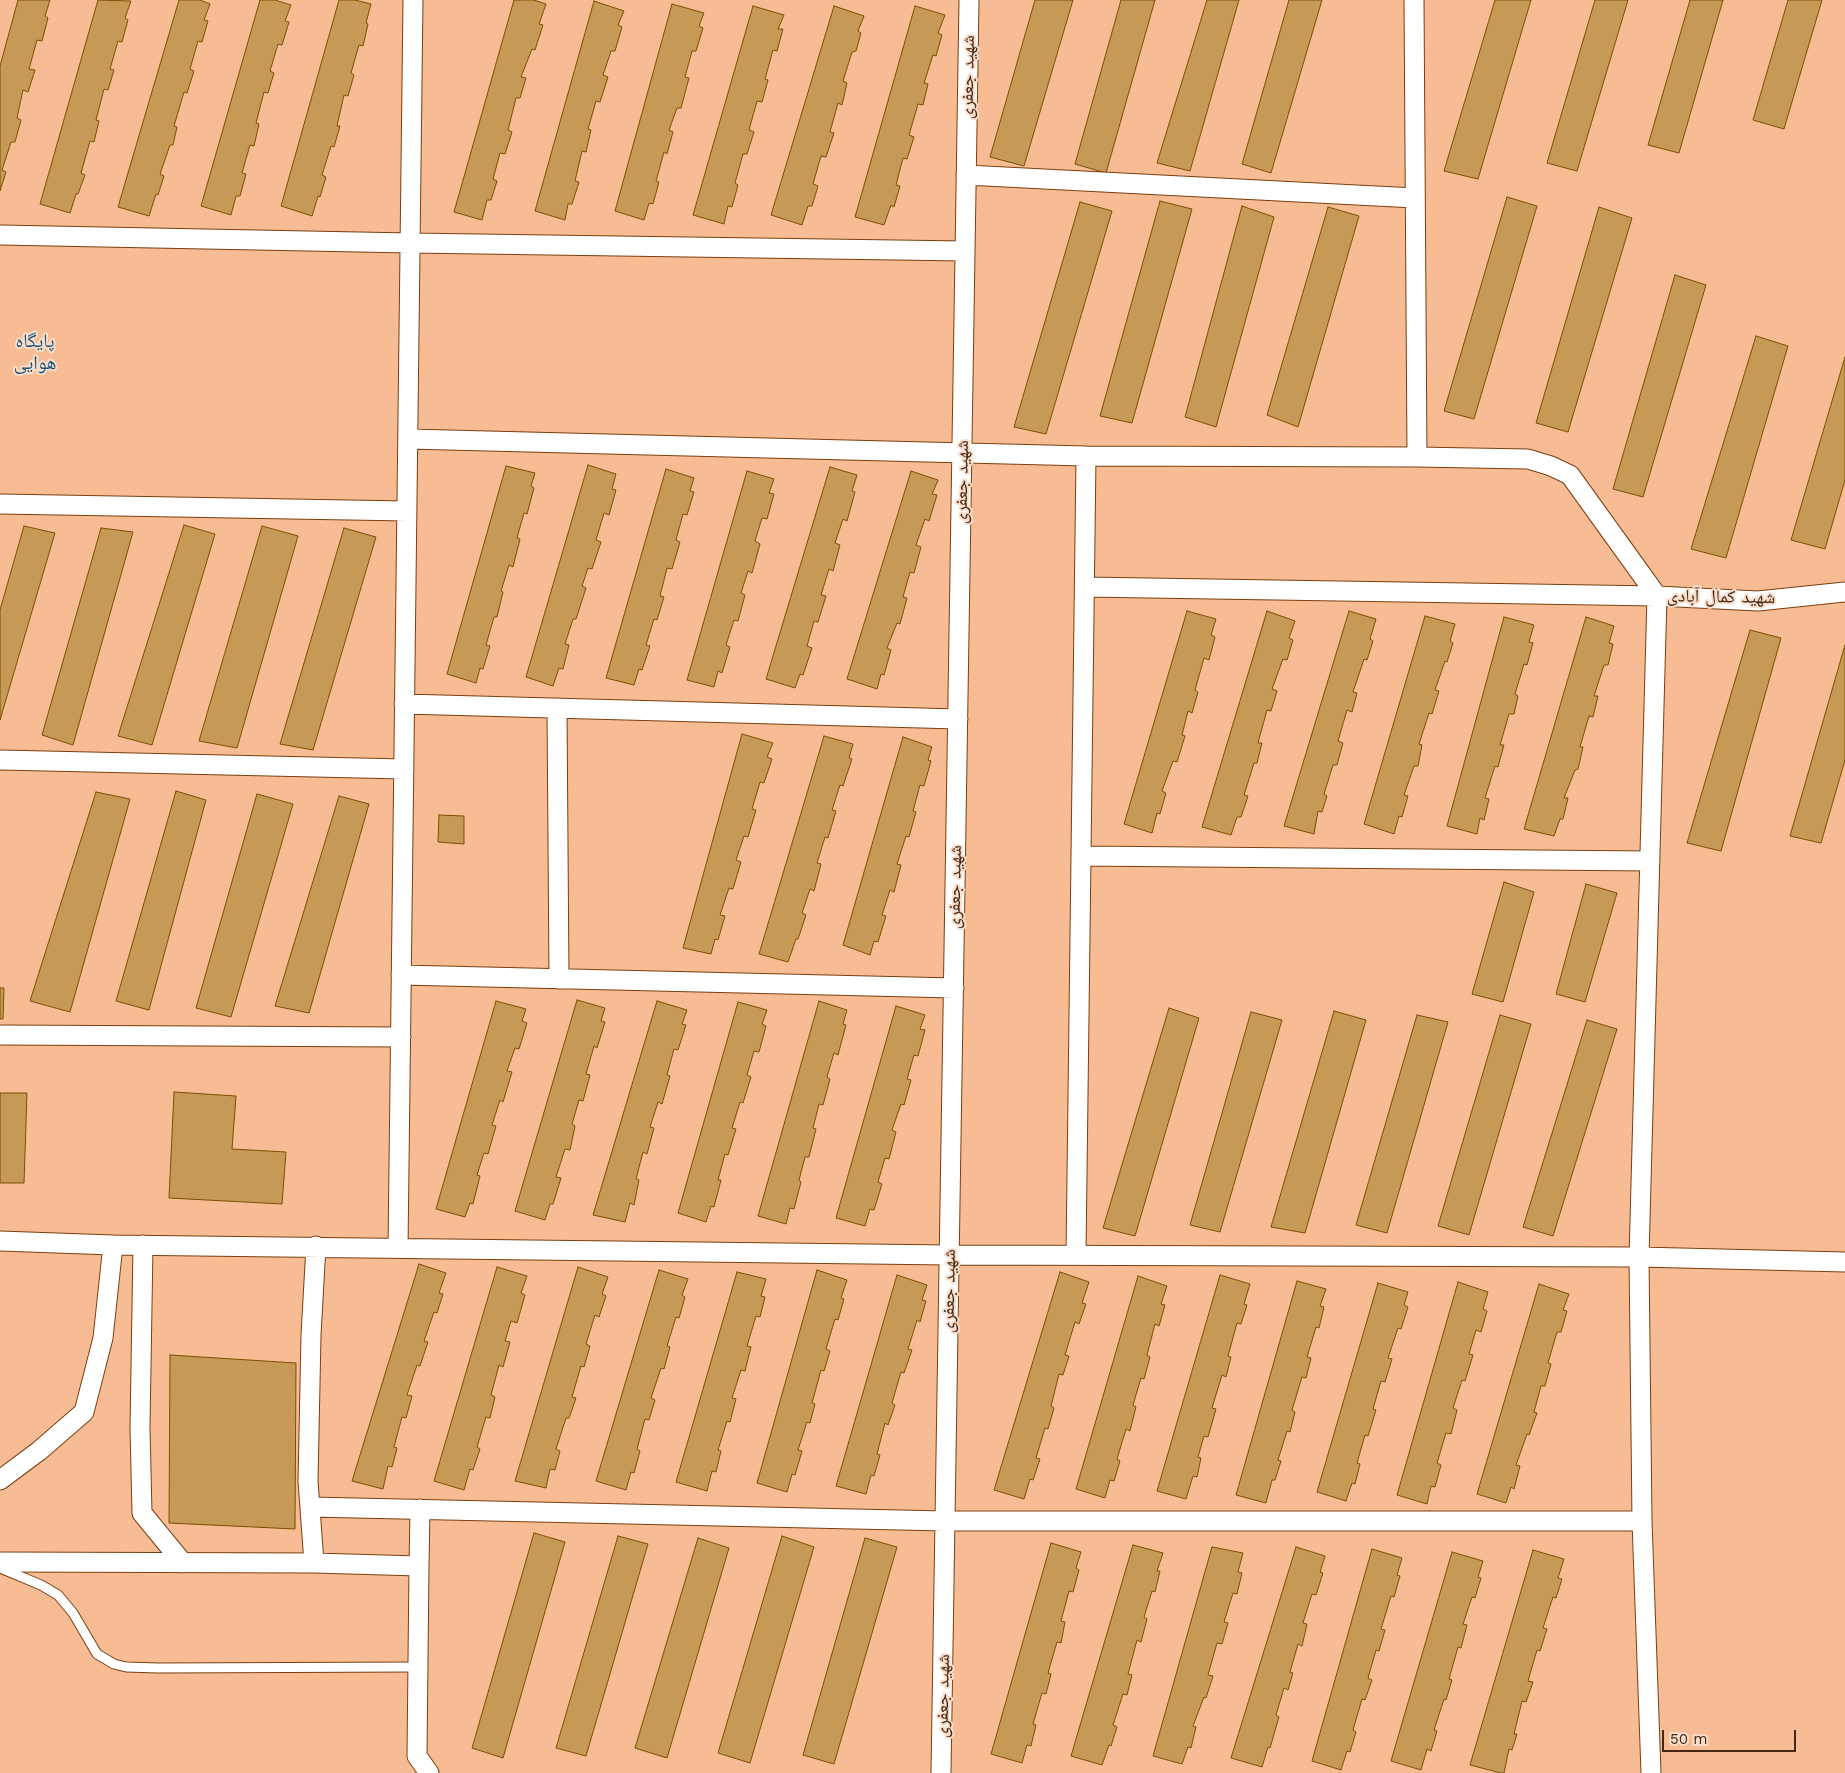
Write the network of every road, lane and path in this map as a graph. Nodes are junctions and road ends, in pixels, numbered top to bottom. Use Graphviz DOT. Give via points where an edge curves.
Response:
graph roads {
  1 [pos="413,0"];
  2 [pos="969,0"];
  3 [pos="1414,0"];
  4 [pos="966,175"];
  5 [pos="1415,198"];
  6 [pos="0,235"];
  7 [pos="410,243"];
  8 [pos="965,251"];
  9 [pos="408,439"];
  10 [pos="962,453"];
  11 [pos="1086,456"];
  12 [pos="1417,457"];
  13 [pos="0,504"];
  14 [pos="407,511"];
  15 [pos="1084,587"];
  16 [pos="1845,592"];
  17 [pos="1657,596"];
  18 [pos="404,704"];
  19 [pos="557,708"];
  20 [pos="958,719"];
  21 [pos="0,760"];
  22 [pos="404,769"];
  23 [pos="1081,856"];
  24 [pos="1650,861"];
  25 [pos="401,975"];
  26 [pos="559,979"];
  27 [pos="954,988"];
  28 [pos="0,1035"];
  29 [pos="400,1037"];
  30 [pos="0,1241"];
  31 [pos="113,1244"];
  32 [pos="143,1245"];
  33 [pos="316,1246"];
  34 [pos="398,1248"];
  35 [pos="950,1255"];
  36 [pos="1076,1255"];
  37 [pos="1639,1257"];
  38 [pos="1845,1262"];
  39 [pos="0,1480"];
  40 [pos="310,1507"];
  41 [pos="420,1510"];
  42 [pos="945,1521"];
  43 [pos="1642,1521"];
  44 [pos="0,1562"];
  45 [pos="183,1563"];
  46 [pos="314,1563"];
  47 [pos="419,1566"];
  48 [pos="0,1568"];
  49 [pos="417,1668"];
  50 [pos="429,1773"];
  51 [pos="942,1773"];
  52 [pos="1651,1773"];
  1 -- 7 [label="street"];
  2 -- 4 [label="street, شهید جعفری"];
  3 -- 5 [label="street"];
  4 -- 5 [label="street"];
  4 -- 8 [label="street, شهید جعفری"];
  5 -- 12 [label="street"];
  6 -- 7 [label="street"];
  7 -- 8 [label="street"];
  7 -- 9 [label="street"];
  8 -- 10 [label="street, شهید جعفری"];
  9 -- 10 [label="street"];
  9 -- 14 [label="street"];
  10 -- 11 [label="street"];
  10 -- 20 [label="street, شهید جعفری"];
  11 -- 12 [label="street"];
  11 -- 15 [label="street"];
  12 -- 17 [label="street" via="1528,459 1570,475"];
  13 -- 14 [label="street"];
  14 -- 18 [label="street"];
  15 -- 17 [label="street, شهید کمال آبادی"];
  15 -- 23 [label="street"];
  16 -- 17 [label="street, شهید کمال آبادی" via="1758,601"];
  17 -- 24 [label="street"];
  18 -- 19 [label="street"];
  18 -- 22 [label="street"];
  19 -- 20 [label="street"];
  19 -- 26 [label="street"];
  20 -- 27 [label="street, شهید جعفری"];
  21 -- 22 [label="street"];
  22 -- 25 [label="street"];
  23 -- 24 [label="street"];
  23 -- 36 [label="street"];
  24 -- 37 [label="street"];
  25 -- 26 [label="street"];
  25 -- 29 [label="street"];
  26 -- 27 [label="street"];
  27 -- 35 [label="street, شهید جعفری"];
  28 -- 29 [label="street"];
  29 -- 34 [label="street"];
  30 -- 31 [label="street"];
  31 -- 32 [label="street"];
  31 -- 39 [label="street" via="103,1338 84,1412"];
  32 -- 33 [label="street"];
  32 -- 45 [label="street" via="142,1513"];
  33 -- 34 [label="street"];
  33 -- 40 [label="street" via="311,1335"];
  34 -- 35 [label="street"];
  35 -- 36 [label="street"];
  35 -- 42 [label="street, شهید جعفری"];
  36 -- 37 [label="street"];
  37 -- 38 [label="street"];
  37 -- 43 [label="street"];
  40 -- 41 [label="street"];
  40 -- 46 [label="street"];
  41 -- 42 [label="street"];
  41 -- 47 [label="street"];
  42 -- 43 [label="street"];
  42 -- 51 [label="street, شهید جعفری"];
  43 -- 52 [label="street"];
  44 -- 45 [label="street"];
  45 -- 46 [label="street"];
  46 -- 47 [label="street"];
  47 -- 49 [label="street"];
  48 -- 49 [label="lane" via="58,1595 98,1654 126,1667"];
  49 -- 50 [label="street" via="417,1756"];
}
